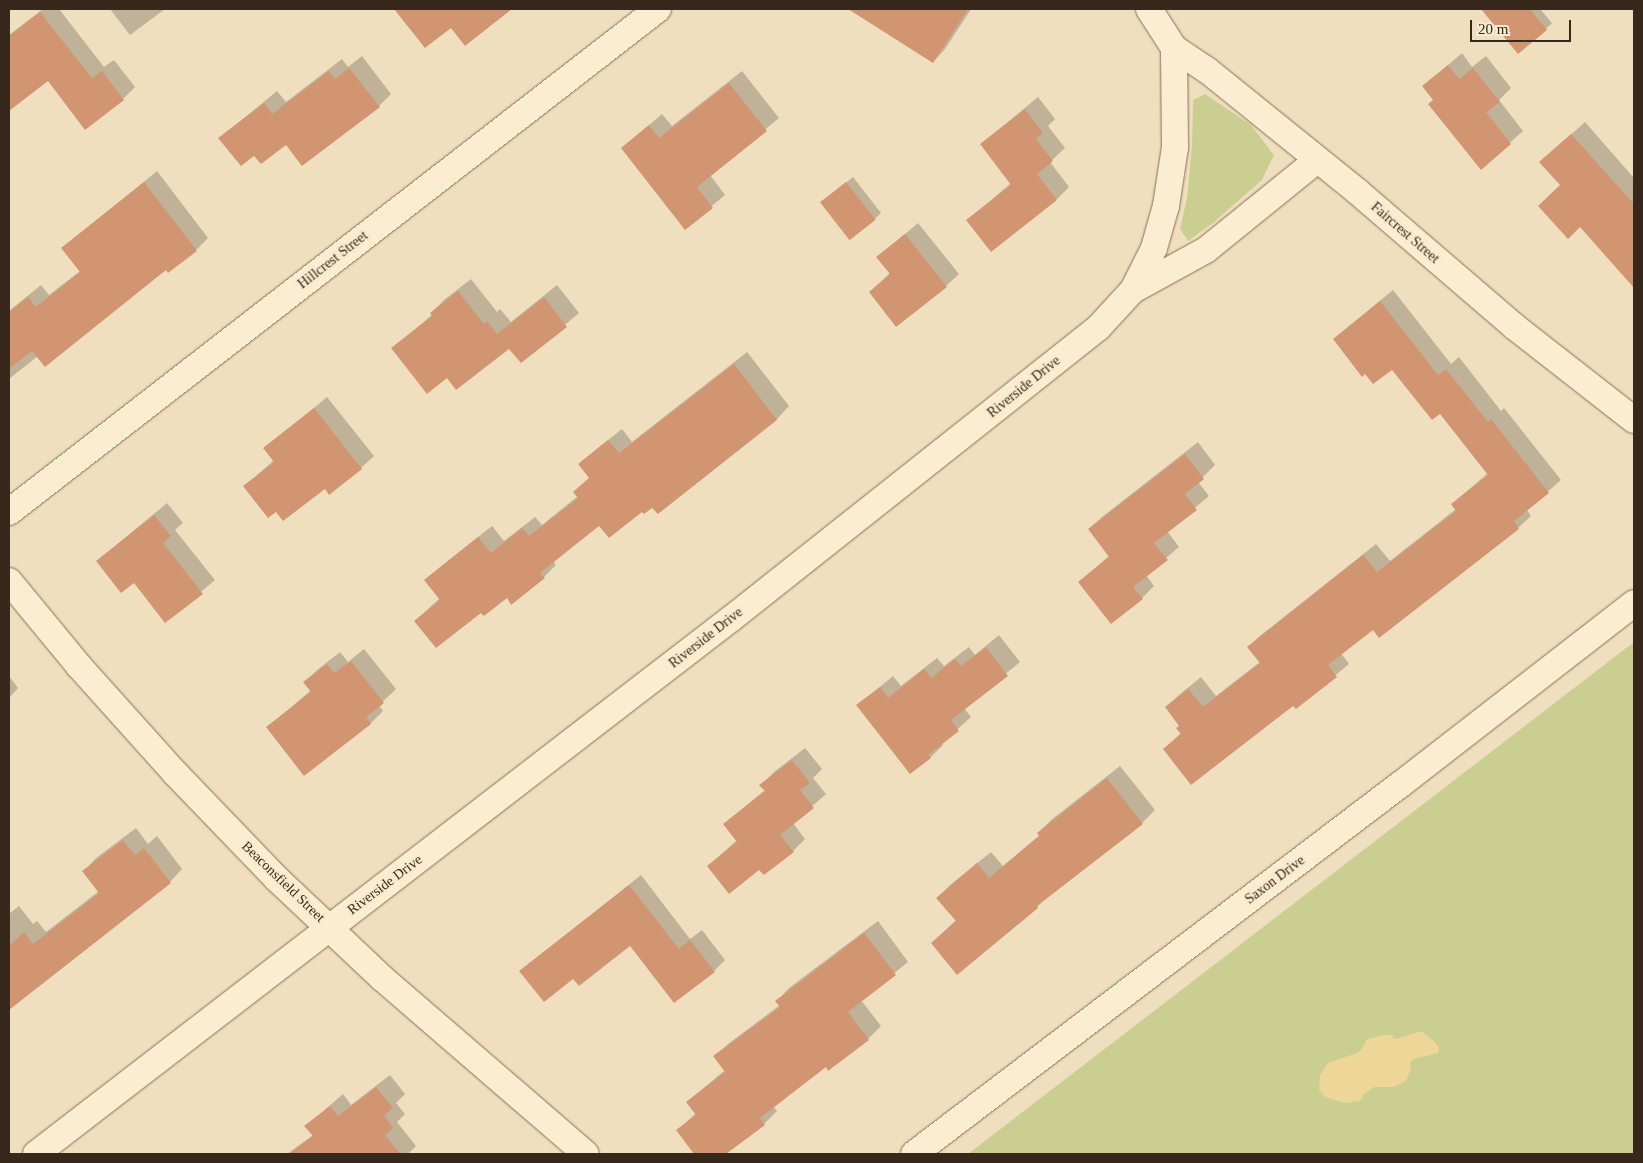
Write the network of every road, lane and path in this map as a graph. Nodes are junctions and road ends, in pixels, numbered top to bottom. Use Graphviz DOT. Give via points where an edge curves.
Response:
graph roads {
  1 [pos="658,9"];
  2 [pos="1149,9"];
  3 [pos="1174,48"];
  4 [pos="1317,160"];
  5 [pos="1132,290"];
  6 [pos="1634,420"];
  7 [pos="9,512"];
  8 [pos="9,581"];
  9 [pos="1634,603"];
  10 [pos="329,928"];
  11 [pos="36,1154"];
  12 [pos="586,1154"];
  13 [pos="914,1154"];
  1 -- 7 [label="street, Hillcrest Street"];
  2 -- 3 [label="street"];
  3 -- 4 [label="street, Faircrest Street" via="1207,70"];
  3 -- 5 [label="street, Riverside Drive" via="1175,147 1166,206 1154,248"];
  4 -- 5 [label="street" via="1206,250"];
  4 -- 6 [label="street, Faircrest Street" via="1515,327"];
  5 -- 10 [label="street, Riverside Drive" via="1098,328 986,418"];
  8 -- 10 [label="street, Beaconsfield Street" via="79,666 175,773"];
  9 -- 13 [label="street, Saxon Drive"];
  10 -- 11 [label="street, Riverside Drive"];
  10 -- 12 [label="street, Beaconsfield Street" via="397,992"];
}
